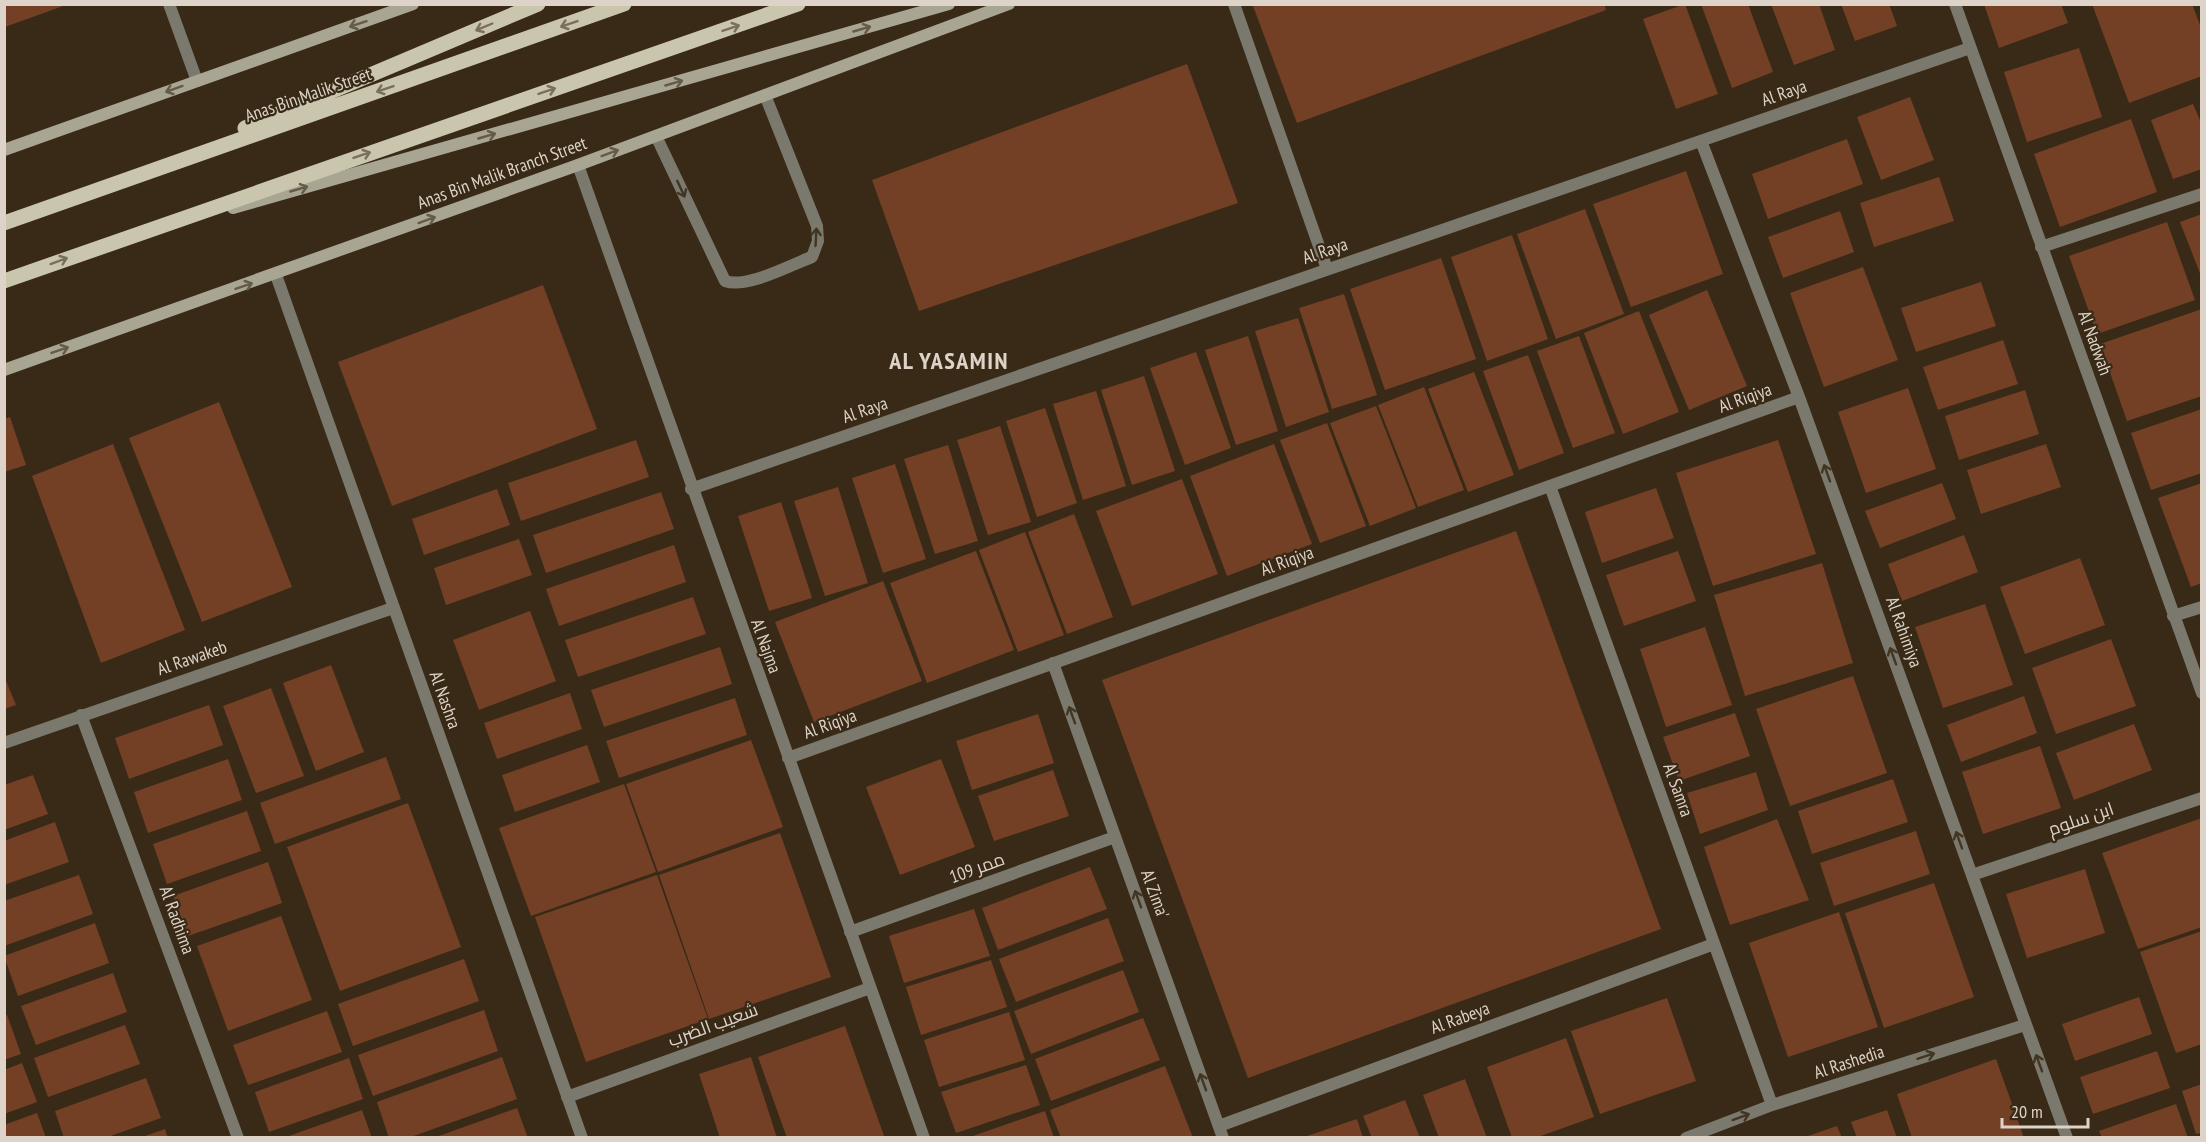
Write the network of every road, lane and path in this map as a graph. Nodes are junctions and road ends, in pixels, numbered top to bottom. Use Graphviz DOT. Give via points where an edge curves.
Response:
graph roads {
  1 [pos="169,4"];
  2 [pos="413,4"];
  3 [pos="538,4"];
  4 [pos="624,4"];
  5 [pos="798,4"];
  6 [pos="948,4"];
  7 [pos="1009,4"];
  8 [pos="1234,4"];
  9 [pos="1955,4"];
  10 [pos="1970,48"];
  11 [pos="197,81"];
  12 [pos="765,95"];
  13 [pos="656,136"];
  14 [pos="1701,141"];
  15 [pos="4,150"];
  16 [pos="578,165"];
  17 [pos="103,188"];
  18 [pos="2202,194"];
  19 [pos="4,223"];
  20 [pos="102,246"];
  21 [pos="2042,247"];
  22 [pos="1327,269"];
  23 [pos="276,274"];
  24 [pos="4,281"];
  25 [pos="4,370"];
  26 [pos="1799,397"];
  27 [pos="1550,486"];
  28 [pos="691,489"];
  29 [pos="2202,607"];
  30 [pos="393,608"];
  31 [pos="2173,616"];
  32 [pos="1053,663"];
  33 [pos="2202,693"];
  34 [pos="81,716"];
  35 [pos="4,744"];
  36 [pos="788,758"];
  37 [pos="2202,798"];
  38 [pos="1115,837"];
  39 [pos="1972,875"];
  40 [pos="850,932"];
  41 [pos="1714,945"];
  42 [pos="870,988"];
  43 [pos="2025,1025"];
  44 [pos="567,1097"];
  45 [pos="1772,1105"];
  46 [pos="1221,1132"];
  47 [pos="238,1137"];
  48 [pos="582,1137"];
  49 [pos="924,1137"];
  50 [pos="1686,1137"];
  51 [pos="2067,1137"];
  1 -- 11 [label="street"];
  2 -- 11 [label="street, one-way"];
  3 -- 17 [label="main road, one-way"];
  4 -- 17 [label="main road, Anas Bin Malik Street, one-way"];
  20 -- 5 [label="main road, one-way"];
  20 -- 6 [label="street, one-way"];
  7 -- 12 [label="street, Anas Bin Malik Branch Street"];
  8 -- 22 [label="street"];
  9 -- 10 [label="street, Al Nadwah"];
  10 -- 14 [label="street, Al Raya"];
  10 -- 21 [label="street, Al Nadwah"];
  11 -- 15 [label="street, one-way"];
  12 -- 13 [label="street, Anas Bin Malik Branch Street"];
  13 -- 12 [label="street, one-way" via="725,281 736,285 756,279 812,257 818,241 817,226"];
  16 -- 13 [label="street, Anas Bin Malik Branch Street, one-way"];
  14 -- 22 [label="street, Al Raya"];
  14 -- 26 [label="street, Al Rahimiya"];
  23 -- 16 [label="street, Anas Bin Malik Branch Street, one-way"];
  16 -- 28 [label="street, Al Najma"];
  17 -- 19 [label="main road, Anas Bin Malik Street"];
  18 -- 21 [label="street"];
  24 -- 20 [label="main road, one-way"];
  21 -- 31 [label="street, Al Nadwah"];
  22 -- 28 [label="street, Al Raya"];
  25 -- 23 [label="street, Anas Bin Malik Branch Street, one-way"];
  23 -- 30 [label="street, Al Nashra"];
  26 -- 27 [label="street, Al Riqiya"];
  39 -- 26 [label="street, Al Rahimiya, one-way"];
  27 -- 32 [label="street, Al Riqiya"];
  27 -- 41 [label="street, Al Samra"];
  28 -- 36 [label="street, Al Najma"];
  29 -- 31 [label="street"];
  30 -- 34 [label="street, Al Rawakeb"];
  30 -- 44 [label="street, Al Nashra"];
  31 -- 33 [label="street, Al Nadwah"];
  32 -- 36 [label="street, Al Riqiya"];
  38 -- 32 [label="street, Al Zima', one-way"];
  34 -- 35 [label="street, Al Rawakeb"];
  34 -- 47 [label="street, Al Radhima"];
  36 -- 40 [label="street, Al Najma"];
  37 -- 39 [label="street, ابن سلوم"];
  38 -- 40 [label="street, ممر 109"];
  46 -- 38 [label="street, Al Zima', one-way"];
  39 -- 43 [label="street, Al Rahimiya"];
  40 -- 42 [label="street, Al Najma"];
  41 -- 45 [label="street, Al Samra"];
  41 -- 46 [label="street, Al Rabeya"];
  42 -- 44 [label="street, شعيب الضرب"];
  42 -- 49 [label="street, Al Najma"];
  45 -- 43 [label="street, Al Rashedia, one-way"];
  51 -- 43 [label="street, Al Rahimiya, one-way"];
  44 -- 48 [label="street, Al Nashra"];
  50 -- 45 [label="street, Al Rashedia, one-way"];
}
